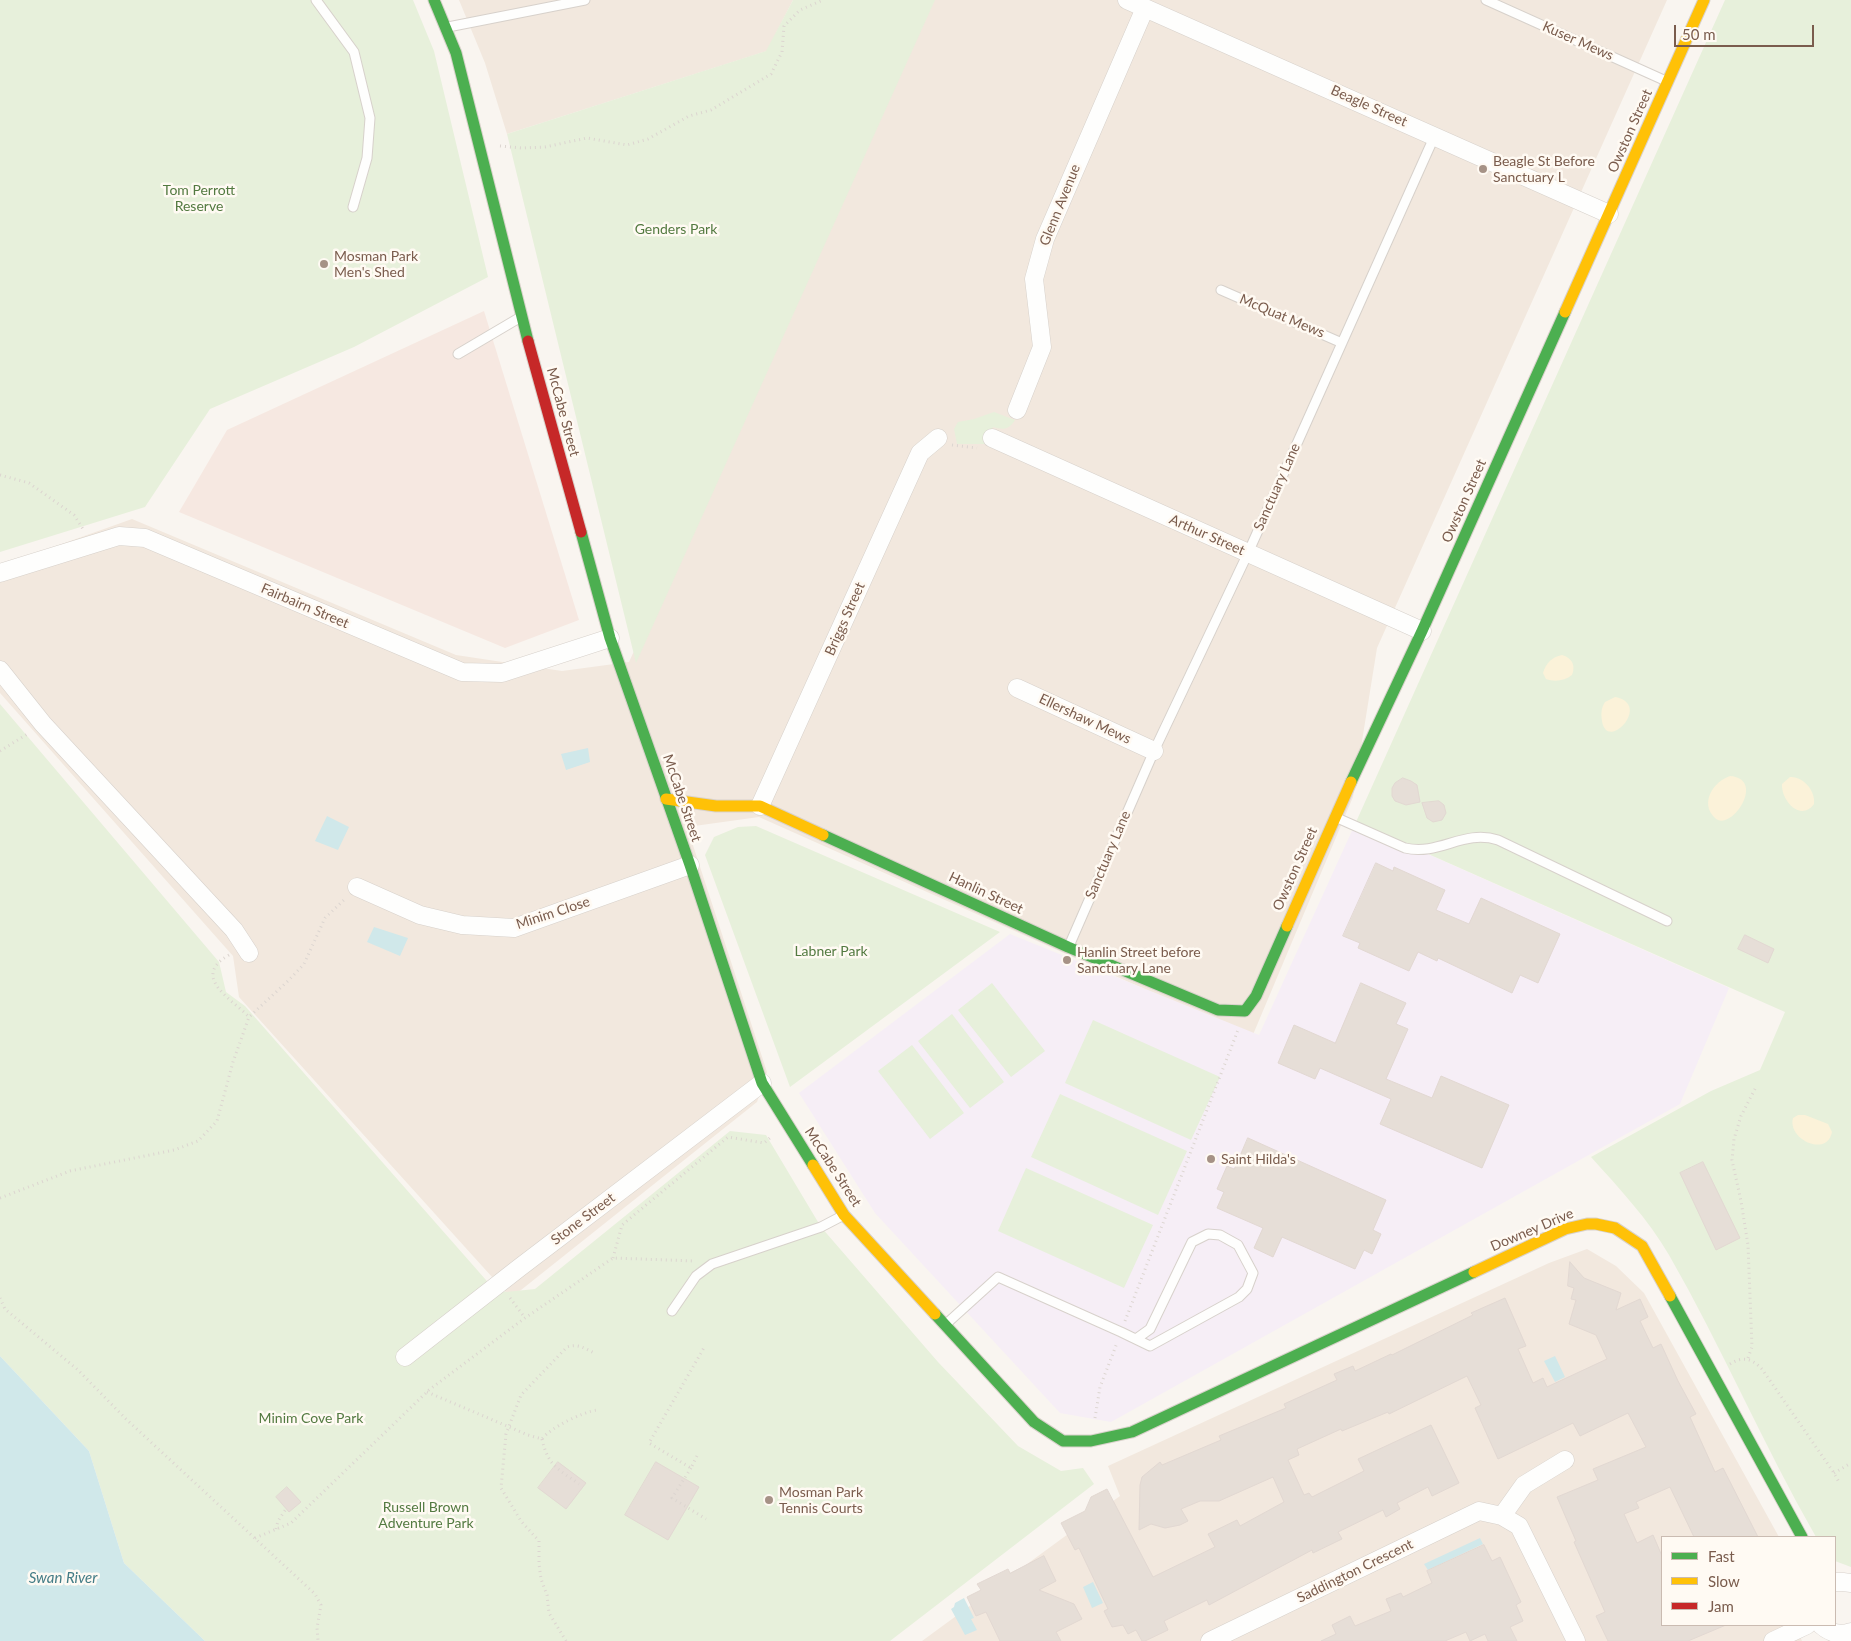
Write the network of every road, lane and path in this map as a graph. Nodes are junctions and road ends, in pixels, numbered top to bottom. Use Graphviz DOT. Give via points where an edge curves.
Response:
graph roads {
  1 [pos="316,0"];
  2 [pos="434,0"];
  3 [pos="585,0"];
  4 [pos="823,0"];
  5 [pos="1127,0"];
  6 [pos="1486,0"];
  7 [pos="1704,0"];
  8 [pos="1144,8"];
  9 [pos="446,28"];
  10 [pos="1669,82"];
  11 [pos="1435,136"];
  12 [pos="480,146"];
  13 [pos="353,207"];
  14 [pos="1609,214"];
  15 [pos="1221,290"];
  16 [pos="522,316"];
  17 [pos="1342,343"];
  18 [pos="458,354"];
  19 [pos="1017,410"];
  20 [pos="938,438"];
  21 [pos="992,438"];
  22 [pos="0,475"];
  23 [pos="92,545"];
  24 [pos="1248,553"];
  25 [pos="0,573"];
  26 [pos="1422,631"];
  27 [pos="610,638"];
  28 [pos="0,670"];
  29 [pos="1017,688"];
  30 [pos="43,724"];
  31 [pos="0,751"];
  32 [pos="1154,751"];
  33 [pos="666,799"];
  34 [pos="716,806"];
  35 [pos="760,806"];
  36 [pos="700,815"];
  37 [pos="1334,817"];
  38 [pos="690,866"];
  39 [pos="357,887"];
  40 [pos="1667,921"];
  41 [pos="1068,948"];
  42 [pos="250,953"];
  43 [pos="216,967"];
  44 [pos="1245,1011"];
  45 [pos="249,1017"];
  46 [pos="762,1084"];
  47 [pos="1756,1087"];
  48 [pos="788,1124"];
  49 [pos="0,1198"];
  50 [pos="844,1215"];
  51 [pos="613,1258"];
  52 [pos="712,1264"];
  53 [pos="499,1283"];
  54 [pos="0,1298"];
  55 [pos="672,1311"];
  56 [pos="525,1318"];
  57 [pos="945,1325"];
  58 [pos="1121,1332"];
  59 [pos="1136,1339"];
  60 [pos="705,1346"];
  61 [pos="596,1354"];
  62 [pos="405,1357"];
  63 [pos="1748,1358"];
  64 [pos="1728,1365"];
  65 [pos="427,1392"];
  66 [pos="597,1410"];
  67 [pos="509,1427"];
  68 [pos="1132,1432"];
  69 [pos="542,1439"];
  70 [pos="1091,1441"];
  71 [pos="698,1456"];
  72 [pos="1564,1460"];
  73 [pos="1851,1463"];
  74 [pos="691,1468"];
  75 [pos="1834,1473"];
  76 [pos="579,1484"];
  77 [pos="1840,1484"];
  78 [pos="286,1509"];
  79 [pos="1502,1516"];
  80 [pos="706,1519"];
  81 [pos="276,1530"];
  82 [pos="1801,1536"];
  83 [pos="255,1538"];
  84 [pos="1836,1582"];
  85 [pos="1851,1584"];
  86 [pos="1805,1626"];
  87 [pos="1822,1626"];
  88 [pos="1851,1632"];
  89 [pos="318,1641"];
  90 [pos="566,1641"];
  91 [pos="1210,1641"];
  92 [pos="1576,1641"];
  93 [pos="1773,1641"];
  1 -- 13 [label="lane" via="354,52 370,118 367,158"];
  2 -- 9 [label="street, McCabe Street"];
  3 -- 9 [label="lane"];
  4 -- 12 [label="path" via="800,10 784,26 782,52 771,74 710,110 689,116 648,139 627,145 587,138 545,147"];
  5 -- 8 [label="street, Beagle Street"];
  6 -- 10 [label="lane, Kuser Mews"];
  7 -- 10 [label="street, Owston Street"];
  8 -- 11 [label="street, Beagle Street"];
  8 -- 19 [label="street, Glenn Avenue" via="1045,239 1034,278 1042,347"];
  9 -- 12 [label="street, McCabe Street" via="456,53"];
  10 -- 14 [label="street, Owston Street"];
  11 -- 14 [label="street, Beagle Street"];
  11 -- 17 [label="lane, Sanctuary Lane"];
  12 -- 16 [label="street, McCabe Street"];
  14 -- 26 [label="street, Owston Street"];
  15 -- 17 [label="lane, McQuat Mews"];
  16 -- 18 [label="lane"];
  16 -- 27 [label="street, McCabe Street"];
  17 -- 24 [label="lane, Sanctuary Lane"];
  20 -- 21 [label="path" via="953,446 988,449"];
  20 -- 35 [label="street, Briggs Street" via="920,453"];
  21 -- 24 [label="street, Arthur Street"];
  22 -- 23 [label="path" via="28,482 74,515"];
  23 -- 25 [label="street, Fairbairn Street"];
  23 -- 27 [label="street, Fairbairn Street" via="119,536 145,538 462,672 502,673"];
  24 -- 26 [label="street, Arthur Street"];
  24 -- 32 [label="lane, Sanctuary Lane"];
  26 -- 37 [label="street, Owston Street"];
  27 -- 33 [label="street, McCabe Street"];
  28 -- 30 [label="street"];
  29 -- 32 [label="street, Ellershaw Mews"];
  30 -- 31 [label="path"];
  30 -- 42 [label="street" via="234,930"];
  32 -- 41 [label="lane, Sanctuary Lane"];
  33 -- 34 [label="street, Hanlin Street"];
  33 -- 38 [label="street, McCabe Street" via="681,827"];
  34 -- 35 [label="street, Hanlin Street"];
  34 -- 36 [label="street, Hanlin Street"];
  35 -- 41 [label="street, Hanlin Street"];
  37 -- 40 [label="lane" via="1416,851 1486,836"];
  37 -- 44 [label="street, Owston Street" via="1256,996"];
  38 -- 39 [label="street, Minim Close" via="514,928 462,925 420,914"];
  38 -- 46 [label="street, McCabe Street"];
  39 -- 45 [label="path" via="325,918 304,964"];
  41 -- 44 [label="street, Hanlin Street" via="1218,1010"];
  43 -- 45 [label="path" via="212,973 214,984"];
  44 -- 58 [label="path"];
  45 -- 49 [label="path" via="217,1121 198,1141 174,1150 70,1171"];
  46 -- 48 [label="street, McCabe Street"];
  46 -- 53 [label="street, Stone Street"];
  47 -- 63 [label="path" via="1741,1116 1732,1160 1748,1244 1752,1347"];
  48 -- 50 [label="street, McCabe Street"];
  48 -- 51 [label="path" via="764,1143 728,1137 622,1225"];
  50 -- 52 [label="lane" via="821,1228"];
  50 -- 57 [label="street, McCabe Street"];
  51 -- 52 [label="path"];
  51 -- 56 [label="path"];
  52 -- 55 [label="lane" via="696,1276"];
  53 -- 56 [label="path"];
  53 -- 62 [label="street, Stone Street"];
  54 -- 83 [label="path" via="6,1309 78,1370"];
  56 -- 65 [label="path"];
  57 -- 58 [label="lane" via="998,1277"];
  57 -- 70 [label="street, McCabe Street" via="1034,1422 1063,1441"];
  58 -- 59 [label="lane"];
  58 -- 70 [label="path" via="1100,1386"];
  59 -- 59 [label="lane" via="1150,1329 1192,1242 1208,1234 1220,1235 1238,1245 1253,1273 1247,1290 1150,1346"];
  60 -- 74 [label="path" via="649,1443"];
  61 -- 67 [label="path" via="579,1345 567,1347 521,1396"];
  63 -- 64 [label="path"];
  63 -- 75 [label="path" via="1765,1373"];
  65 -- 67 [label="path"];
  65 -- 81 [label="path" via="300,1515"];
  66 -- 69 [label="path" via="586,1411 553,1429"];
  67 -- 69 [label="path"];
  67 -- 90 [label="path" via="501,1488 521,1521 539,1541 541,1579 549,1613"];
  68 -- 70 [label="street, McCabe Street"];
  68 -- 82 [label="street, Downey Drive" via="1565,1229 1580,1224 1612,1226 1642,1246"];
  69 -- 76 [label="path" via="554,1466"];
  71 -- 74 [label="path"];
  72 -- 79 [label="street" via="1524,1485"];
  73 -- 75 [label="path"];
  74 -- 80 [label="path" via="672,1498"];
  75 -- 77 [label="path"];
  78 -- 81 [label="path"];
  79 -- 91 [label="street, Saddington Crescent" via="1479,1511"];
  79 -- 92 [label="street, Saddington Crescent" via="1519,1526"];
  81 -- 83 [label="path"];
  83 -- 89 [label="path" via="316,1594 321,1605"];
  84 -- 85 [label="street"];
  86 -- 93 [label="street"];
  87 -- 88 [label="street" via="1837,1634"];
}
